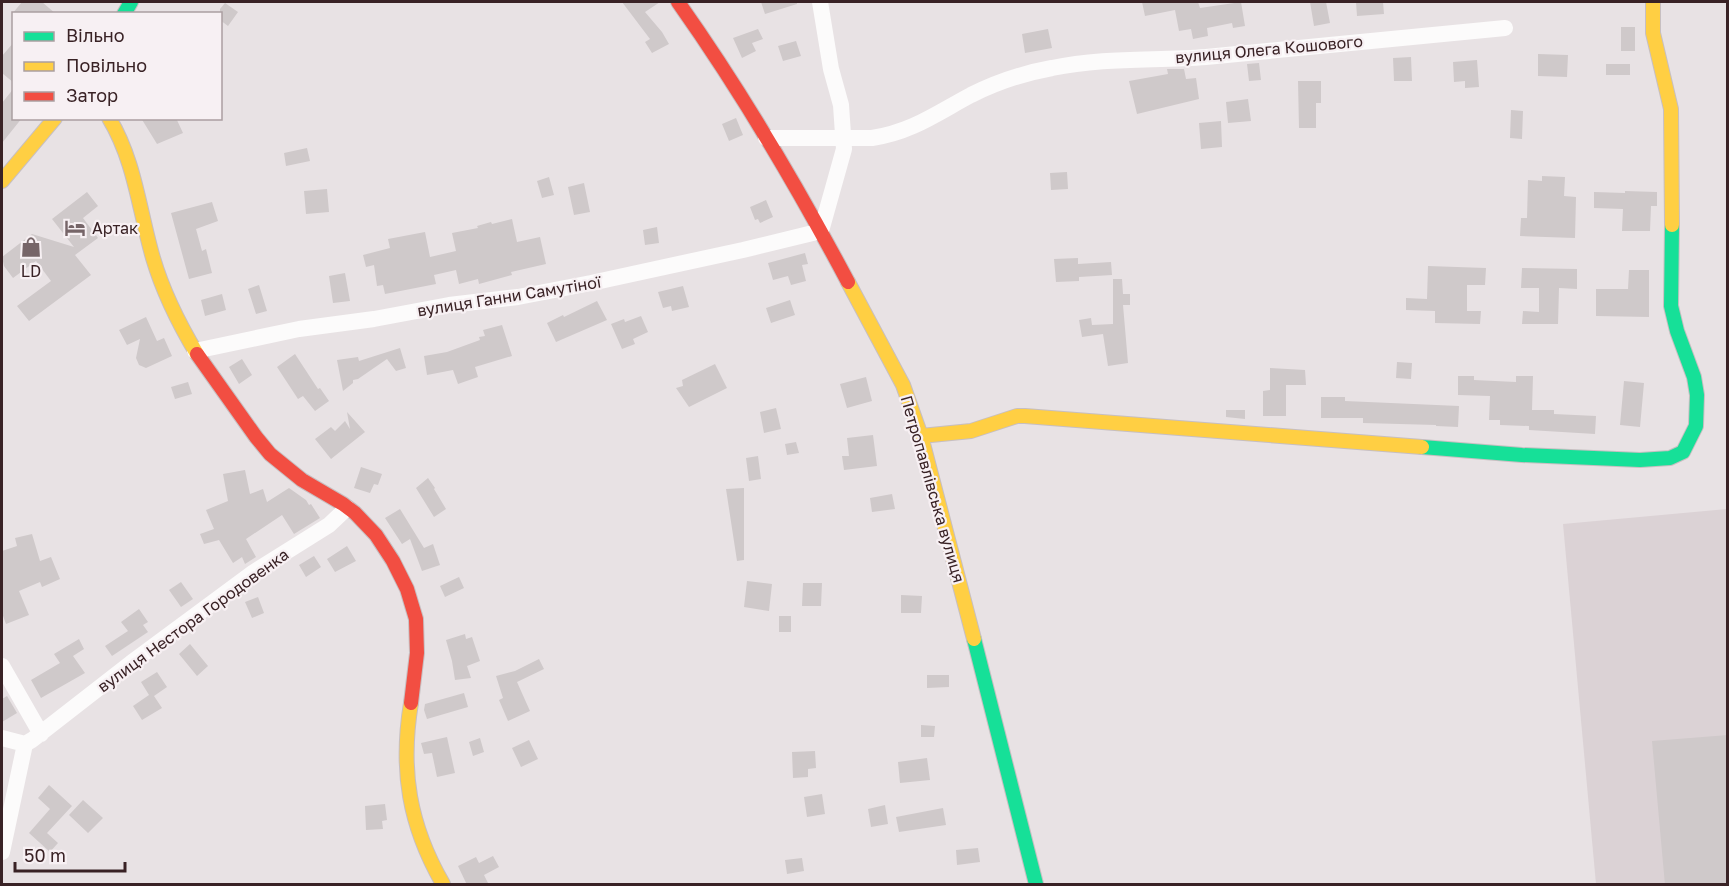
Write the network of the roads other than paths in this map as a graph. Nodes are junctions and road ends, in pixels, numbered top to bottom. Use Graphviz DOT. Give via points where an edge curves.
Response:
graph roads {
  1 [pos="678,2"];
  2 [pos="820,2"];
  3 [pos="1653,2"];
  4 [pos="1505,28"];
  5 [pos="53,120"];
  6 [pos="110,120"];
  7 [pos="766,138"];
  8 [pos="845,138"];
  9 [pos="2,181"];
  10 [pos="821,231"];
  11 [pos="195,351"];
  12 [pos="921,436"];
  13 [pos="347,508"];
  14 [pos="2,666"];
  15 [pos="41,734"];
  16 [pos="2,738"];
  17 [pos="25,744"];
  18 [pos="2,852"];
  19 [pos="443,885"];
  20 [pos="1036,885"];
  1 -- 7 [label="street, Петропавлівська вулиця" via="718,58"];
  2 -- 8 [label="street"];
  3 -- 12 [label="street" via="1653,33 1671,109 1671,306 1697,395 1696,426 1683,452 1670,458 1640,460 1522,455 1025,416 970,431"];
  4 -- 8 [label="street, вулиця Олега Кошового" via="1203,57 1084,62 1013,77 902,131 872,138"];
  5 -- 9 [label="street"];
  6 -- 11 [label="street" via="126,148 160,280"];
  7 -- 8 [label="street, вулиця Олега Кошового"];
  7 -- 10 [label="street, Петропавлівська вулиця"];
  8 -- 10 [label="street"];
  10 -- 11 [label="street, вулиця Ганни Самутіної" via="581,285 298,329"];
  10 -- 12 [label="street, Петропавлівська вулиця" via="895,368"];
  11 -- 13 [label="street" via="264,448 300,479"];
  12 -- 20 [label="street, Петропавлівська вулиця"];
  13 -- 15 [label="street, вулиця Нестора Городовенка" via="329,525 254,572 146,651"];
  13 -- 19 [label="street" via="380,541 399,571 412,603 417,635 406,739 408,784 422,841"];
  14 -- 15 [label="street"];
  15 -- 17 [label="street, вулиця Нестора Городовенка"];
  16 -- 17 [label="street"];
  17 -- 18 [label="street"];
}
